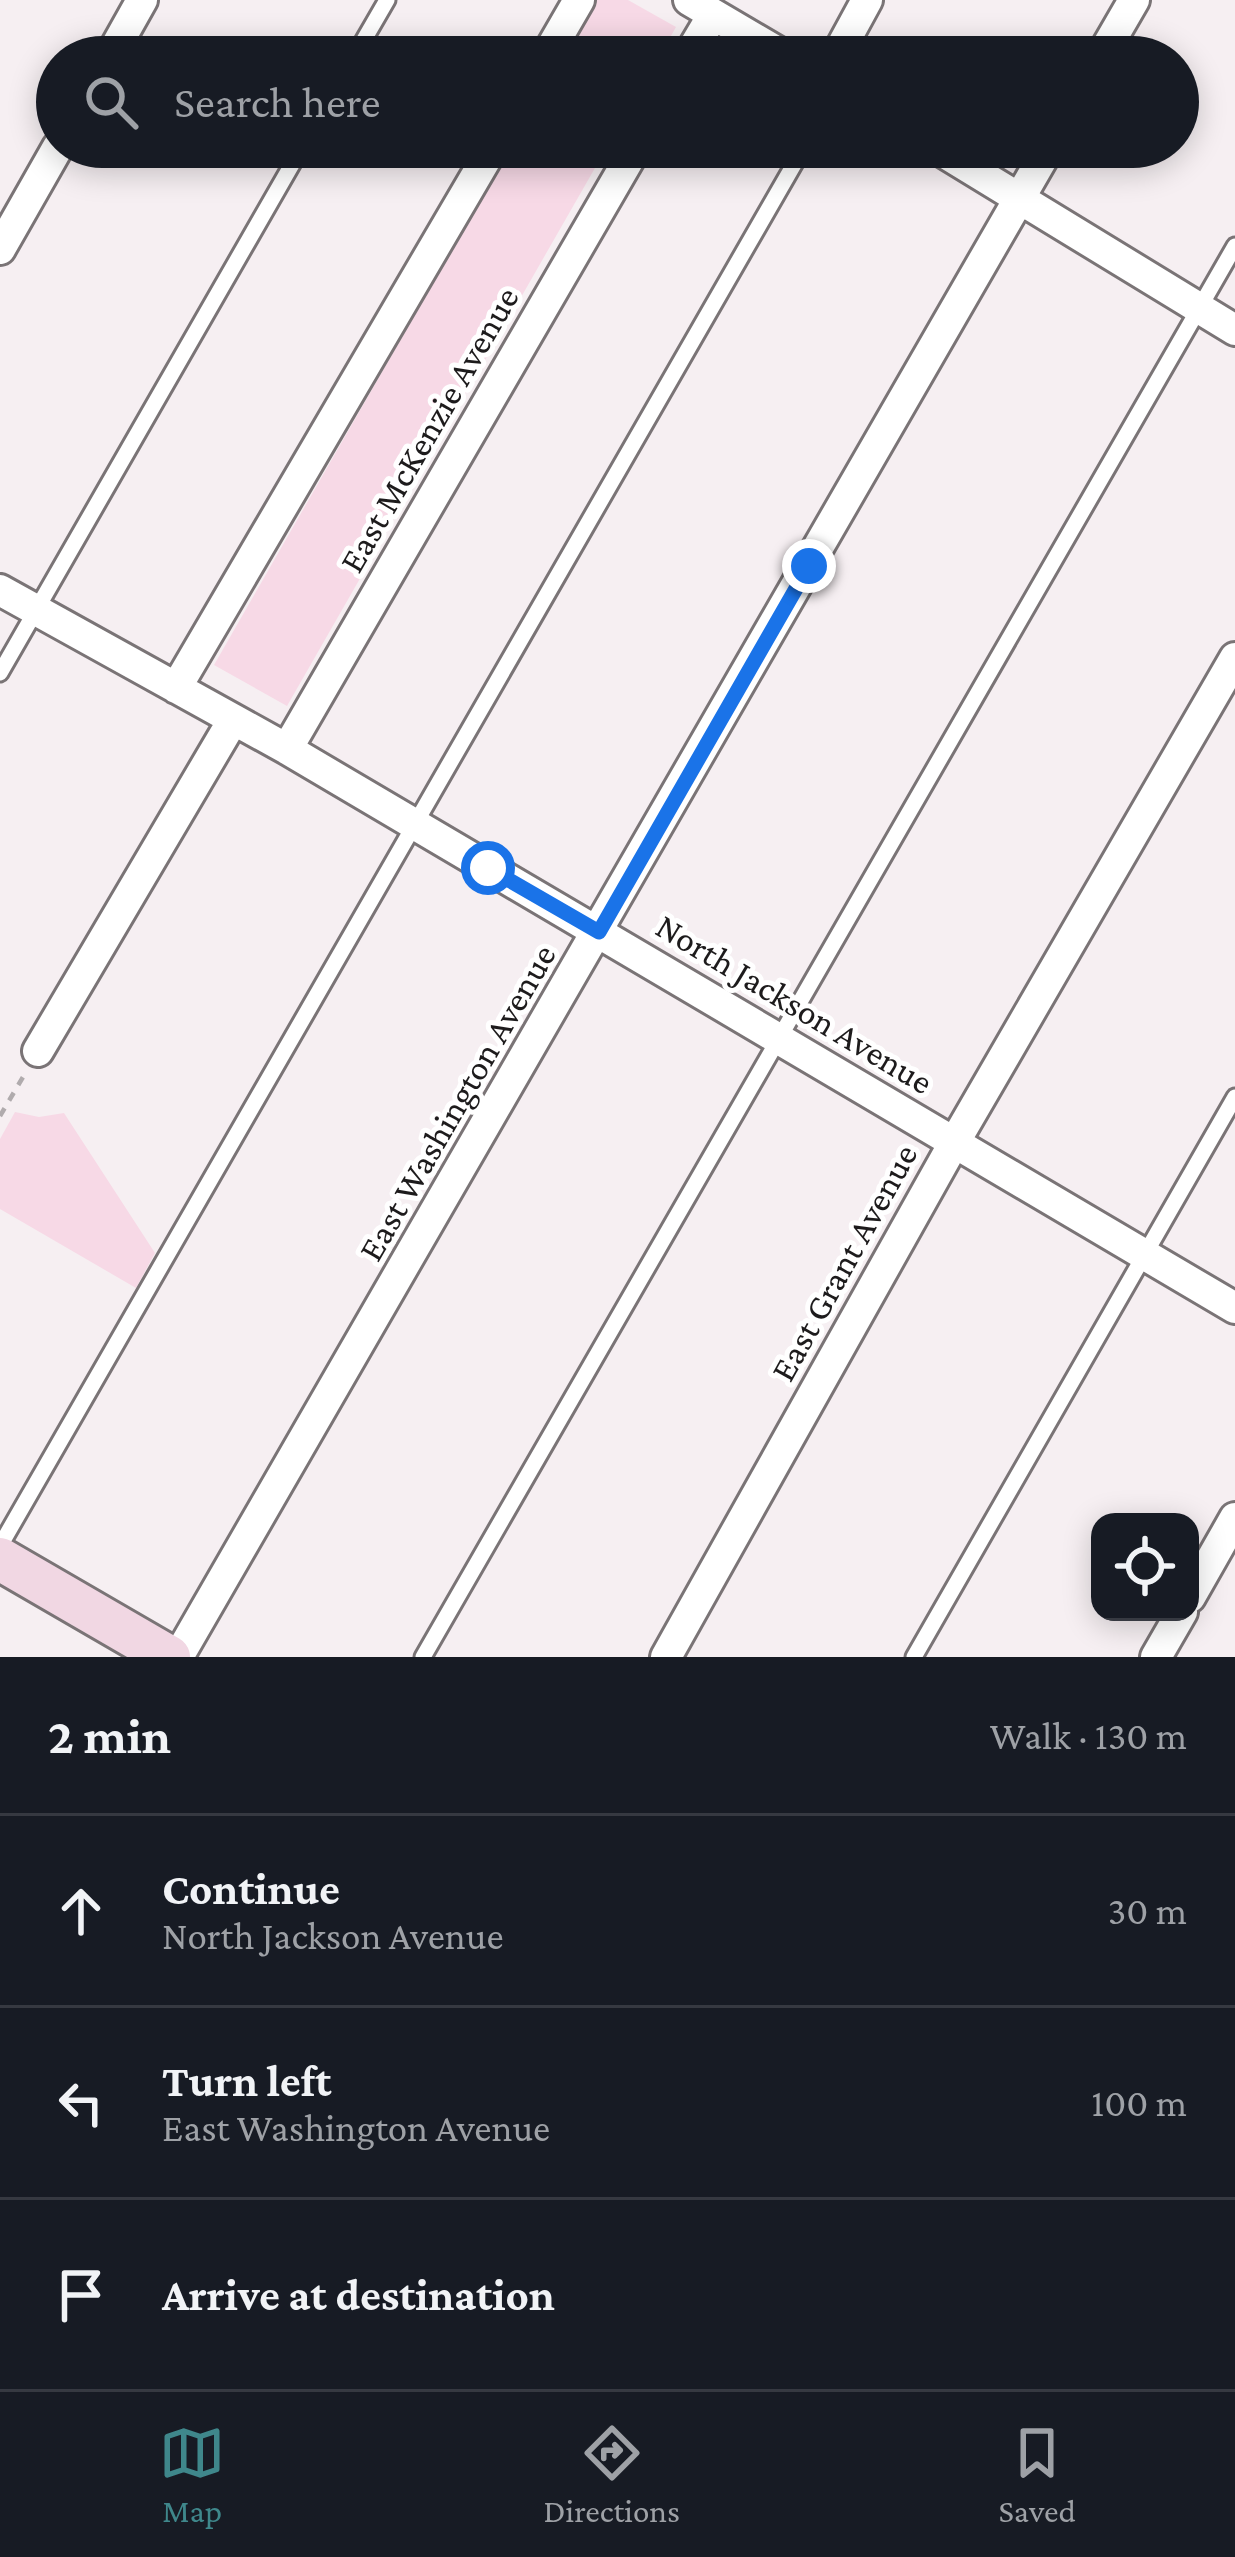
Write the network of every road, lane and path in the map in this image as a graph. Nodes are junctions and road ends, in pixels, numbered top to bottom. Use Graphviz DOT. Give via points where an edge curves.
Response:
graph roads {
  1 [pos="142,0"];
  2 [pos="387,0"];
  3 [pos="579,0"];
  4 [pos="867,0"];
  5 [pos="1134,0"];
  6 [pos="700,7"];
  7 [pos="122,36"];
  8 [pos="366,36"];
  9 [pos="558,36"];
  10 [pos="750,36"];
  11 [pos="847,36"];
  12 [pos="1113,36"];
  13 [pos="46,168"];
  14 [pos="290,168"];
  15 [pos="481,168"];
  16 [pos="624,168"];
  17 [pos="792,168"];
  18 [pos="968,168"];
  19 [pos="1037,168"];
  20 [pos="1019,199"];
  21 [pos="1235,246"];
  22 [pos="0,249"];
  23 [pos="1199,308"];
  24 [pos="1235,330"];
  25 [pos="0,590"];
  26 [pos="35,611"];
  27 [pos="1235,658"];
  28 [pos="0,674"];
  29 [pos="176,688"];
  30 [pos="233,720"];
  31 [pos="287,749"];
  32 [pos="414,825"];
  33 [pos="599,932"];
  34 [pos="775,1040"];
  35 [pos="38,1051"];
  36 [pos="1235,1097"];
  37 [pos="0,1116"];
  38 [pos="954,1143"];
  39 [pos="1144,1255"];
  40 [pos="1235,1308"];
  41 [pos="1235,1518"];
  42 [pos="0,1546"];
  43 [pos="0,1558"];
  44 [pos="1199,1581"];
  45 [pos="1177,1621"];
  46 [pos="169,1657"];
  47 [pos="178,1657"];
  48 [pos="424,1657"];
  49 [pos="666,1657"];
  50 [pos="914,1657"];
  51 [pos="1156,1657"];
  1 -- 7 [label="street"];
  2 -- 8 [label="lane"];
  3 -- 9 [label="street"];
  4 -- 11 [label="street"];
  5 -- 12 [label="street"];
  6 -- 10 [label="street"];
  13 -- 22 [label="street"];
  14 -- 26 [label="lane"];
  15 -- 29 [label="street"];
  16 -- 31 [label="street, East McKenzie Avenue"];
  17 -- 32 [label="lane"];
  18 -- 20 [label="street"];
  19 -- 20 [label="street, East Washington Avenue"];
  20 -- 23 [label="street"];
  20 -- 33 [label="street, East Washington Avenue"];
  21 -- 23 [label="lane"];
  23 -- 24 [label="street"];
  23 -- 34 [label="lane"];
  25 -- 26 [label="street, North Jackson Avenue"];
  26 -- 28 [label="lane"];
  26 -- 29 [label="street, North Jackson Avenue"];
  27 -- 38 [label="street, East Grant Avenue"];
  29 -- 30 [label="street, North Jackson Avenue"];
  30 -- 31 [label="street, North Jackson Avenue"];
  30 -- 35 [label="street"];
  31 -- 32 [label="street, North Jackson Avenue"];
  32 -- 33 [label="street, North Jackson Avenue"];
  32 -- 42 [label="lane"];
  33 -- 34 [label="street, North Jackson Avenue"];
  33 -- 47 [label="street, East Washington Avenue"];
  34 -- 38 [label="street, North Jackson Avenue"];
  34 -- 48 [label="lane"];
  35 -- 37 [label="path"];
  36 -- 39 [label="lane"];
  38 -- 39 [label="street, North Jackson Avenue"];
  38 -- 49 [label="street, East Grant Avenue"];
  39 -- 40 [label="street, North Jackson Avenue"];
  39 -- 50 [label="lane"];
  41 -- 44 [label="street"];
  43 -- 46 [label="main road"];
  45 -- 51 [label="street"];
}
